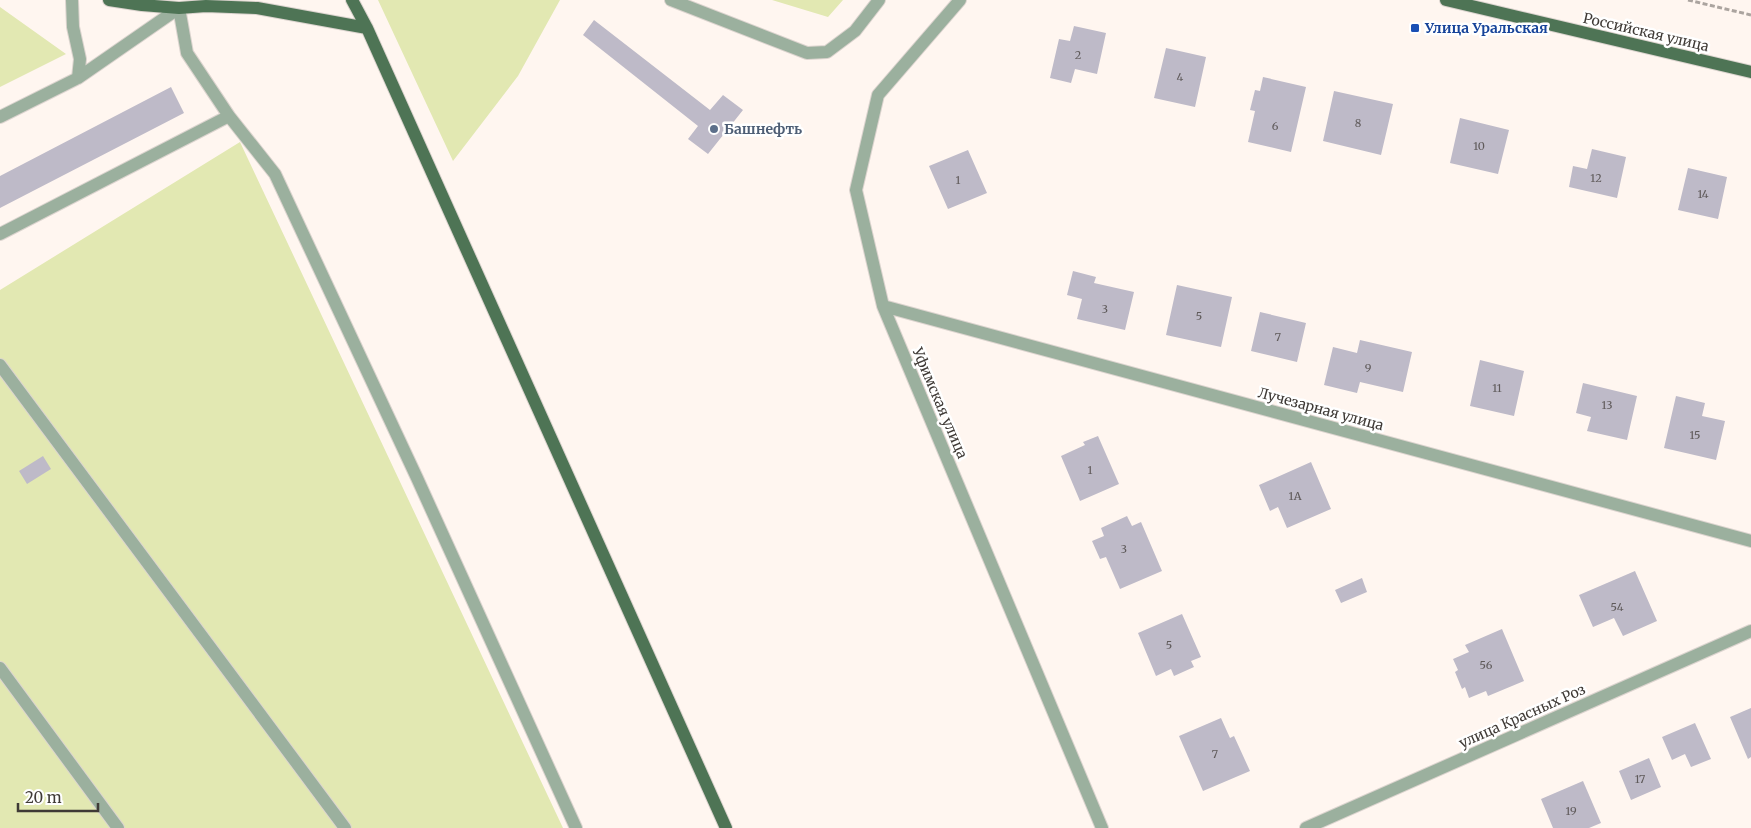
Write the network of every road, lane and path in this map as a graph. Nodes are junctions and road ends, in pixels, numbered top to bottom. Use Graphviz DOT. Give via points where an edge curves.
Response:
graph roads {
  1 [pos="72,0"];
  2 [pos="109,0"];
  3 [pos="352,0"];
  4 [pos="671,0"];
  5 [pos="879,0"];
  6 [pos="960,0"];
  7 [pos="1446,0"];
  8 [pos="1688,0"];
  9 [pos="211,3"];
  10 [pos="179,8"];
  11 [pos="1751,15"];
  12 [pos="367,28"];
  13 [pos="1751,72"];
  14 [pos="78,78"];
  15 [pos="229,116"];
  16 [pos="0,117"];
  17 [pos="0,234"];
  18 [pos="883,306"];
  19 [pos="0,365"];
  20 [pos="1751,541"];
  21 [pos="1751,631"];
  22 [pos="0,668"];
  23 [pos="118,828"];
  24 [pos="345,828"];
  25 [pos="576,828"];
  26 [pos="726,828"];
  27 [pos="1102,828"];
  28 [pos="1306,828"];
  1 -- 14 [label="street" via="73,27 80,59"];
  2 -- 10 [label="main road"];
  3 -- 12 [label="main road"];
  4 -- 5 [label="street" via="806,53 827,52 855,31"];
  6 -- 18 [label="street, Уфимская улица" via="878,95 856,190"];
  7 -- 13 [label="main road, Российская улица"];
  8 -- 11 [label="path"];
  9 -- 10 [label="main road"];
  9 -- 12 [label="main road"];
  10 -- 14 [label="street"];
  10 -- 15 [label="street" via="187,53"];
  12 -- 26 [label="main road"];
  14 -- 16 [label="street"];
  15 -- 17 [label="street"];
  15 -- 25 [label="street" via="276,174"];
  18 -- 20 [label="street, Лучезарная улица"];
  18 -- 27 [label="street, Уфимская улица"];
  19 -- 24 [label="street"];
  21 -- 28 [label="street, улица Красных Роз"];
  22 -- 23 [label="street"];
}
